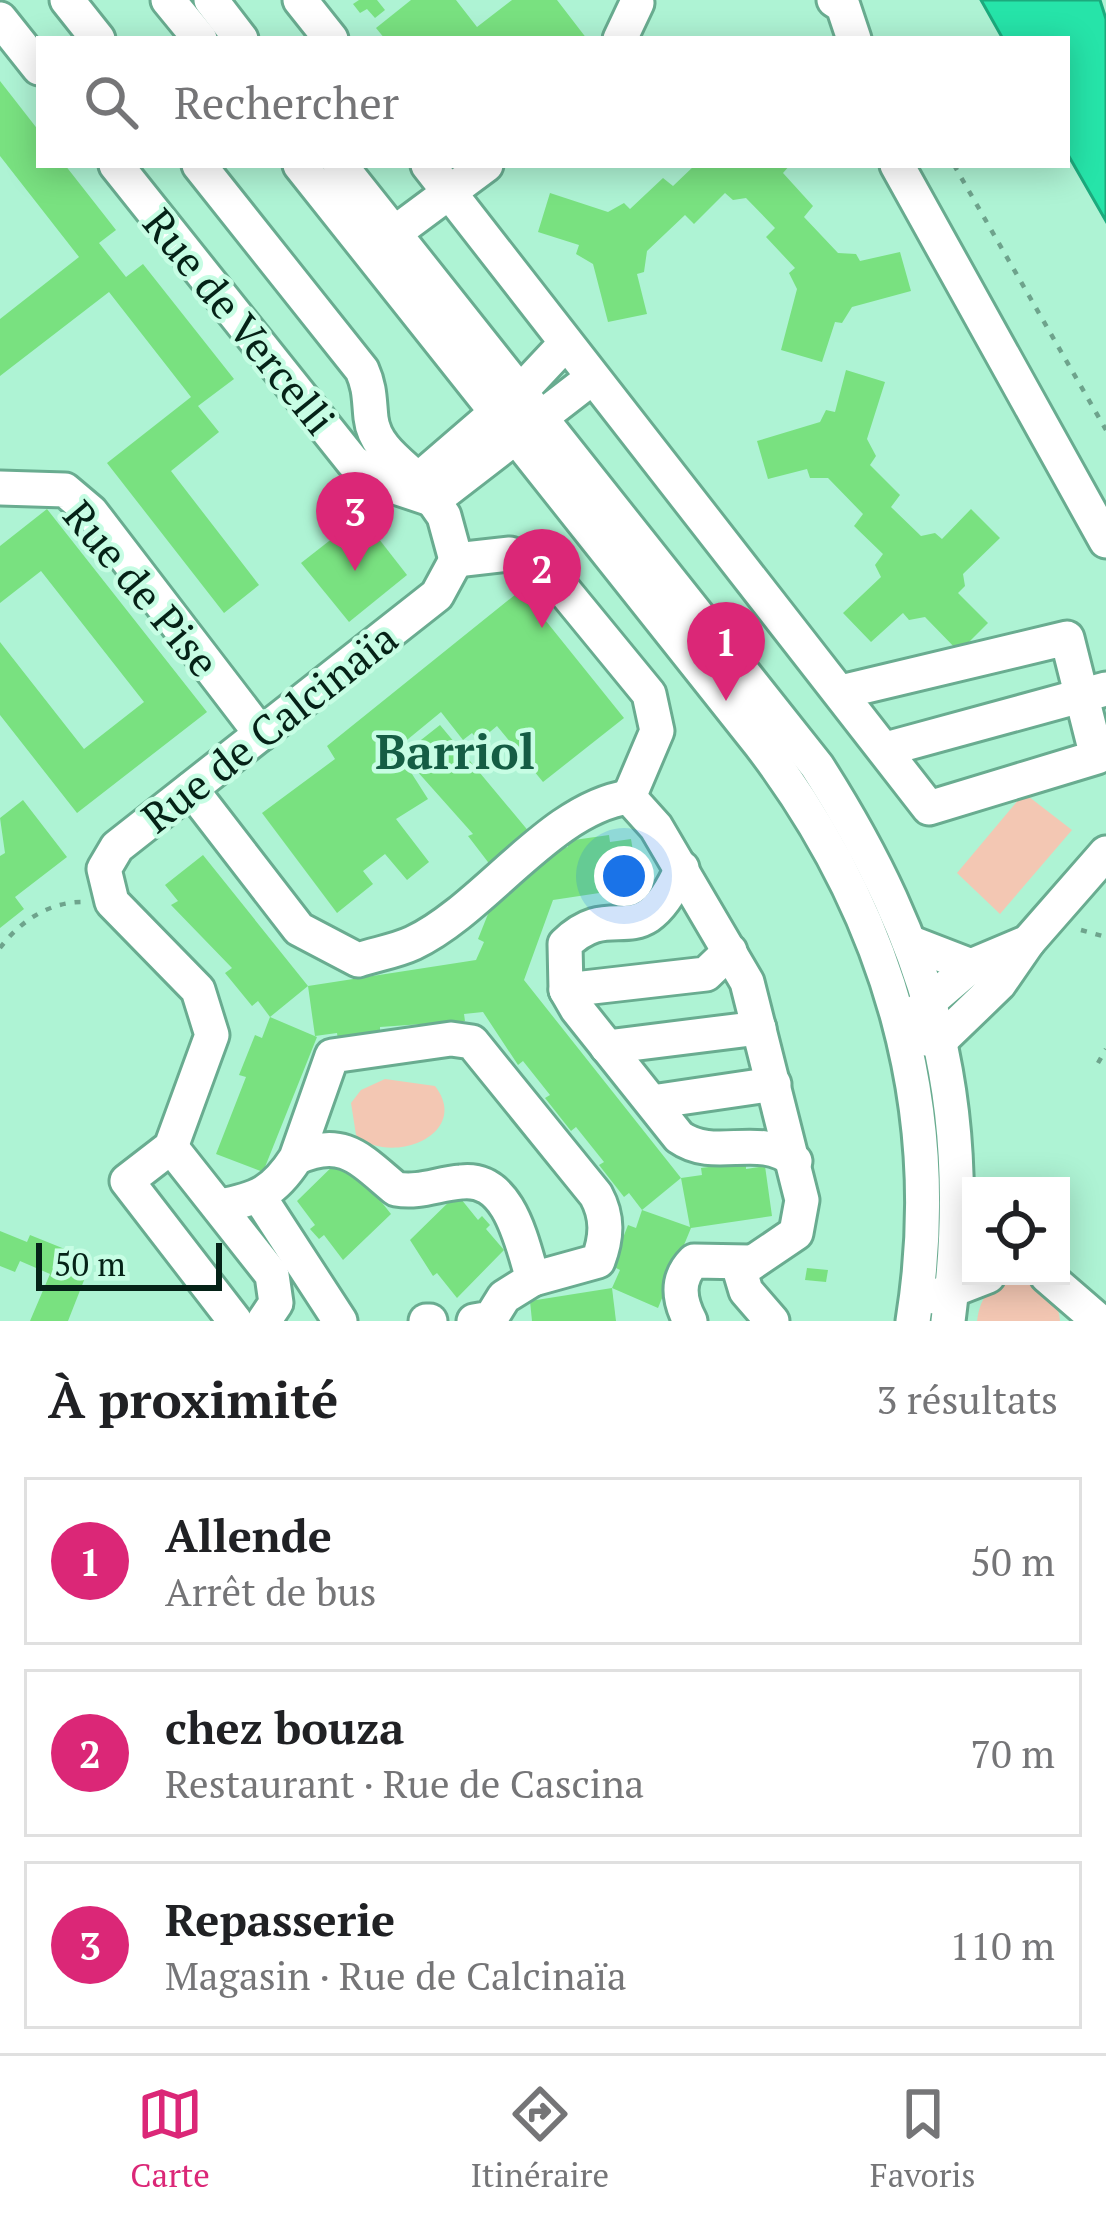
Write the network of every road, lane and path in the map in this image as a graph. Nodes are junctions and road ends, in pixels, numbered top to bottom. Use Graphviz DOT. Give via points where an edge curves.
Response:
graph roads {
  1 [pos="67,0"];
  2 [pos="168,0"];
  3 [pos="211,0"];
  4 [pos="300,0"];
  5 [pos="838,2"];
  6 [pos="637,3"];
  7 [pos="0,19"];
  8 [pos="96,36"];
  9 [pos="198,36"];
  10 [pos="239,36"];
  11 [pos="329,36"];
  12 [pos="621,36"];
  13 [pos="853,36"];
  14 [pos="36,64"];
  15 [pos="118,168"];
  16 [pos="201,168"];
  17 [pos="303,168"];
  18 [pos="342,168"];
  19 [pos="475,168"];
  20 [pos="899,168"];
  21 [pos="956,168"];
  22 [pos="438,178"];
  23 [pos="381,243"];
  24 [pos="565,344"];
  25 [pos="592,378"];
  26 [pos="517,413"];
  27 [pos="1106,430"];
  28 [pos="0,488"];
  29 [pos="426,490"];
  30 [pos="1106,542"];
  31 [pos="456,560"];
  32 [pos="1094,691"];
  33 [pos="842,692"];
  34 [pos="261,734"];
  35 [pos="886,749"];
  36 [pos="191,789"];
  37 [pos="629,797"];
  38 [pos="1106,853"];
  39 [pos="682,868"];
  40 [pos="112,902"];
  41 [pos="1081,930"];
  42 [pos="1106,937"];
  43 [pos="1028,943"];
  44 [pos="914,944"];
  45 [pos="0,948"];
  46 [pos="730,951"];
  47 [pos="971,966"];
  48 [pos="566,990"];
  49 [pos="930,997"];
  50 [pos="902,1025"];
  51 [pos="759,1028"];
  52 [pos="940,1041"];
  53 [pos="608,1046"];
  54 [pos="1106,1049"];
  55 [pos="1098,1064"];
  56 [pos="774,1084"];
  57 [pos="652,1102"];
  58 [pos="171,1147"];
  59 [pos="956,1150"];
  60 [pos="296,1158"];
  61 [pos="795,1162"];
  62 [pos="971,1177"];
  63 [pos="260,1198"];
  64 [pos="220,1206"];
  65 [pos="749,1262"];
  66 [pos="533,1279"];
  67 [pos="975,1285"];
  68 [pos="982,1285"];
  69 [pos="1054,1285"];
  70 [pos="1058,1285"];
  71 [pos="933,1311"];
  72 [pos="485,1320"];
  73 [pos="236,1321"];
  74 [pos="264,1321"];
  75 [pos="340,1321"];
  76 [pos="690,1321"];
  77 [pos="772,1321"];
  78 [pos="968,1321"];
  79 [pos="1070,1321"];
  80 [pos="1099,1321"];
  1 -- 8 [label="street"];
  2 -- 9 [label="street"];
  3 -- 10 [label="street"];
  4 -- 11 [label="street"];
  5 -- 13 [label="street"];
  6 -- 12 [label="street"];
  7 -- 14 [label="street"];
  15 -- 29 [label="street, Rue de Vercelli" via="353,462 389,485"];
  16 -- 29 [label="street, Rue de Vercelli" via="362,370 383,449"];
  17 -- 23 [label="street"];
  18 -- 23 [label="street"];
  19 -- 22 [label="street"];
  20 -- 30 [label="street"];
  21 -- 27 [label="path"];
  22 -- 23 [label="street"];
  22 -- 24 [label="street"];
  23 -- 26 [label="street"];
  24 -- 25 [label="street"];
  24 -- 26 [label="street"];
  25 -- 26 [label="street"];
  25 -- 33 [label="street"];
  26 -- 29 [label="street"];
  26 -- 44 [label="street" via="817,766"];
  26 -- 50 [label="street" via="803,801 861,907"];
  28 -- 34 [label="street, Rue de Pise" via="65,490 91,512"];
  29 -- 31 [label="street, Rue de Vercelli"];
  31 -- 34 [label="street, Rue de Calcinaïa" via="437,595"];
  31 -- 37 [label="street" via="510,554 544,566 649,694 657,731"];
  32 -- 33 [label="street" via="1067,638"];
  32 -- 35 [label="street"];
  32 -- 35 [label="street" via="1097,757 929,808"];
  33 -- 35 [label="street"];
  34 -- 36 [label="street, Rue de Calcinaïa"];
  36 -- 37 [label="street" via="298,929 358,959 413,944 562,829 608,800"];
  36 -- 40 [label="street, Rue de Calcinaïa" via="116,847 104,869"];
  37 -- 39 [label="street"];
  38 -- 43 [label="street"];
  39 -- 46 [label="street"];
  39 -- 48 [label="street" via="655,916 591,926 565,944"];
  40 -- 45 [label="path" via="59,901"];
  40 -- 58 [label="street" via="198,990 212,1035"];
  41 -- 42 [label="path"];
  43 -- 47 [label="street"];
  43 -- 52 [label="street"];
  44 -- 47 [label="street"];
  44 -- 49 [label="street"];
  46 -- 48 [label="street" via="706,974"];
  46 -- 51 [label="street"];
  47 -- 49 [label="street"];
  48 -- 53 [label="street"];
  49 -- 50 [label="street"];
  49 -- 52 [label="street"];
  50 -- 52 [label="street"];
  50 -- 71 [label="street" via="924,1163"];
  51 -- 53 [label="street"];
  51 -- 56 [label="street"];
  52 -- 59 [label="street"];
  53 -- 57 [label="street"];
  54 -- 55 [label="path"];
  56 -- 57 [label="street"];
  56 -- 61 [label="street"];
  57 -- 61 [label="street" via="696,1148 758,1144"];
  58 -- 64 [label="street"];
  58 -- 73 [label="street" via="127,1180"];
  59 -- 62 [label="street"];
  59 -- 71 [label="street"];
  60 -- 63 [label="street"];
  60 -- 66 [label="street" via="337,1146 356,1152 396,1189 465,1180 488,1188 513,1217"];
  60 -- 66 [label="street" via="332,1056 472,1042 605,1212 598,1261"];
  61 -- 65 [label="street" via="802,1200 796,1233"];
  63 -- 64 [label="street"];
  63 -- 75 [label="street"];
  64 -- 74 [label="street" via="272,1275 276,1303"];
  65 -- 76 [label="street" via="688,1266 681,1291"];
  65 -- 77 [label="street" via="740,1281"];
  66 -- 72 [label="street"];
  67 -- 71 [label="street"];
  68 -- 78 [label="street"];
  69 -- 79 [label="street"];
  70 -- 80 [label="street"];
}
